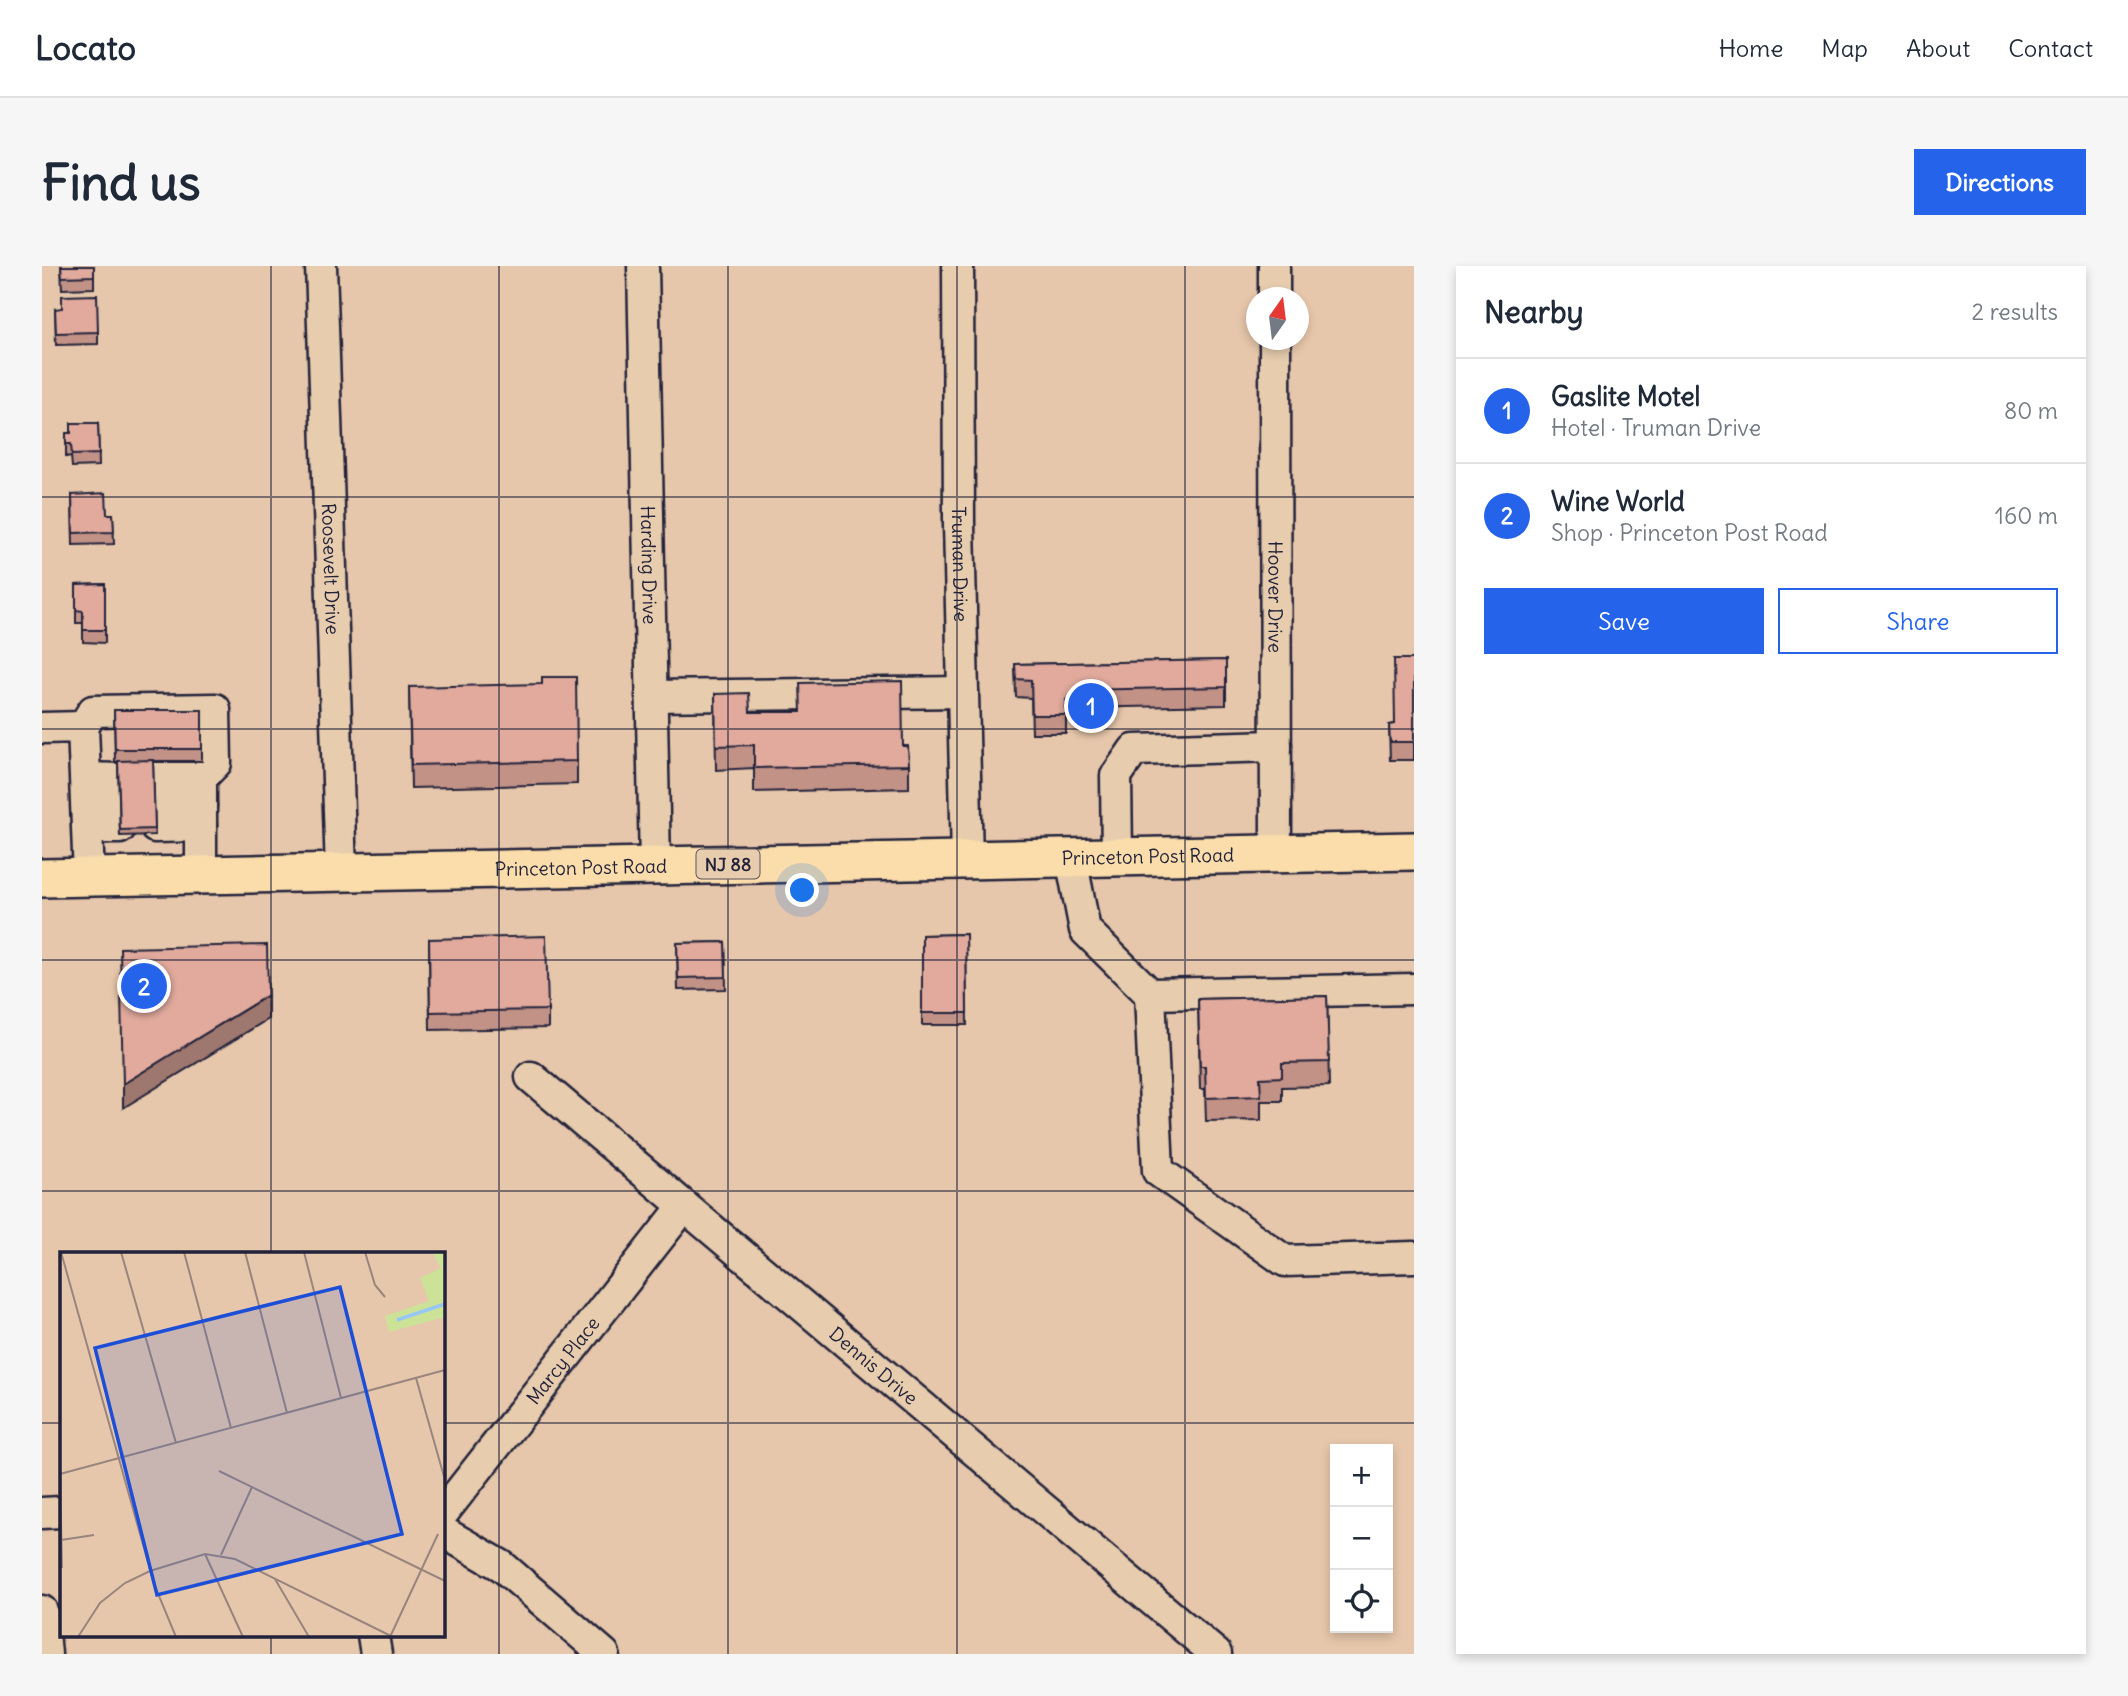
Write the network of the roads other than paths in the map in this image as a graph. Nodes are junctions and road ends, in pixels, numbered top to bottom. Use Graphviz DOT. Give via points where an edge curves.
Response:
graph roads {
  1 [pos="321,266"];
  2 [pos="643,266"];
  3 [pos="958,266"];
  4 [pos="1274,266"];
  5 [pos="1274,287"];
  6 [pos="1275,350"];
  7 [pos="963,692"];
  8 [pos="651,696"];
  9 [pos="42,727"];
  10 [pos="83,727"];
  11 [pos="1276,746"];
  12 [pos="201,803"];
  13 [pos="87,804"];
  14 [pos="1414,851"];
  15 [pos="1276,853"];
  16 [pos="1116,857"];
  17 [pos="1071,858"];
  18 [pos="967,860"];
  19 [pos="655,866"];
  20 [pos="341,872"];
  21 [pos="201,874"];
  22 [pos="42,878"];
  23 [pos="89,878"];
  24 [pos="1414,989"];
  25 [pos="1150,994"];
  26 [pos="531,1077"];
  27 [pos="684,1206"];
  28 [pos="1414,1257"];
  29 [pos="444,1512"];
  30 [pos="42,1513"];
  31 [pos="60,1513"];
  32 [pos="444,1533"];
  33 [pos="42,1611"];
  34 [pos="373,1636"];
  35 [pos="46,1654"];
  36 [pos="376,1654"];
  37 [pos="604,1654"];
  38 [pos="1216,1654"];
  1 -- 20 [label="street, Roosevelt Drive"];
  2 -- 8 [label="street, Harding Drive"];
  3 -- 7 [label="street, Truman Drive"];
  4 -- 5 [label="street"];
  6 -- 11 [label="street, Hoover Drive"];
  7 -- 8 [label="street"];
  7 -- 18 [label="street, Truman Drive"];
  8 -- 19 [label="street, Harding Drive"];
  9 -- 10 [label="street"];
  10 -- 12 [label="street" via="93,711 215,709 216,763"];
  10 -- 13 [label="street"];
  11 -- 15 [label="street, Hoover Drive"];
  11 -- 16 [label="street" via="1133,750 1116,776"];
  12 -- 12 [label="street" via="154,804"];
  12 -- 21 [label="street"];
  13 -- 13 [label="street" via="119,804"];
  13 -- 23 [label="street"];
  14 -- 15 [label="main road, Princeton Post Road / NJ 88"];
  15 -- 16 [label="main road, Princeton Post Road / NJ 88"];
  16 -- 17 [label="main road, Princeton Post Road / NJ 88"];
  17 -- 18 [label="main road, Princeton Post Road / NJ 88"];
  17 -- 25 [label="street" via="1085,930"];
  18 -- 19 [label="main road, Princeton Post Road / NJ 88"];
  19 -- 20 [label="main road, Princeton Post Road / NJ 88"];
  20 -- 21 [label="main road, Princeton Post Road / NJ 88"];
  21 -- 23 [label="main road, Princeton Post Road / NJ 88"];
  22 -- 23 [label="main road, Princeton Post Road / NJ 88"];
  24 -- 25 [label="street"];
  25 -- 28 [label="street" via="1158,1171 1285,1261"];
  26 -- 27 [label="street, Dennis Drive"];
  27 -- 29 [label="street, Marcy Place"];
  27 -- 38 [label="street, Dennis Drive"];
  30 -- 31 [label="street"];
  32 -- 37 [label="street" via="502,1566"];
  33 -- 35 [label="street"];
  34 -- 36 [label="street"];
}
